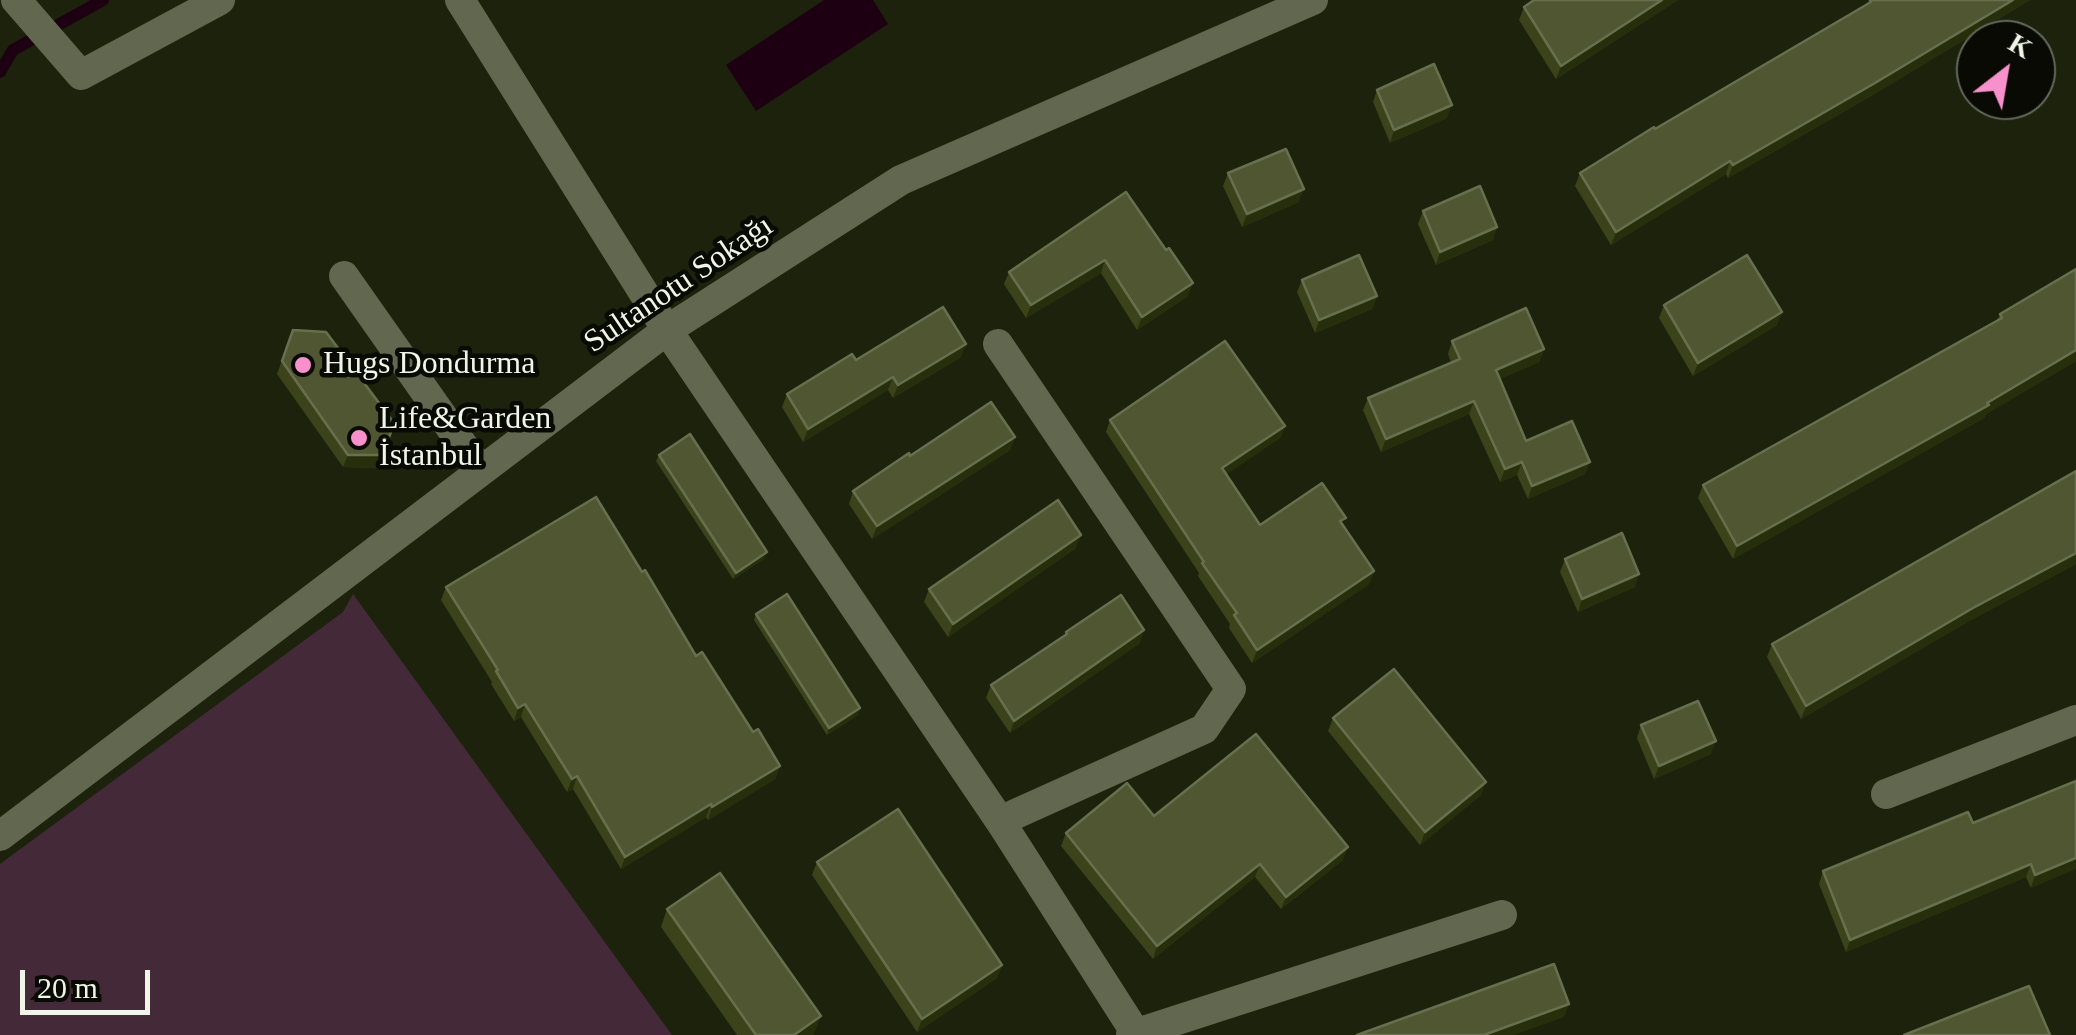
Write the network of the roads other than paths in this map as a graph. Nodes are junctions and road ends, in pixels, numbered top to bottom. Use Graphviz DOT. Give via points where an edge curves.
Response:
graph roads {
  1 [pos="220,0"];
  2 [pos="460,0"];
  3 [pos="1313,0"];
  4 [pos="20,5"];
  5 [pos="344,276"];
  6 [pos="667,330"];
  7 [pos="998,344"];
  8 [pos="481,471"];
  9 [pos="2076,720"];
  10 [pos="1886,794"];
  11 [pos="1000,821"];
  12 [pos="0,836"];
  13 [pos="1502,915"];
  14 [pos="1134,1034"];
  1 -- 4 [label="street" via="81,75"];
  2 -- 6 [label="street"];
  3 -- 6 [label="street, Sultanotu Sokağı" via="901,180"];
  5 -- 8 [label="street"];
  6 -- 8 [label="street, Sultanotu Sokağı"];
  6 -- 11 [label="street"];
  7 -- 11 [label="street" via="1231,689 1204,730"];
  8 -- 12 [label="street, Sultanotu Sokağı"];
  9 -- 10 [label="street"];
  11 -- 14 [label="street"];
  13 -- 14 [label="street"];
}
